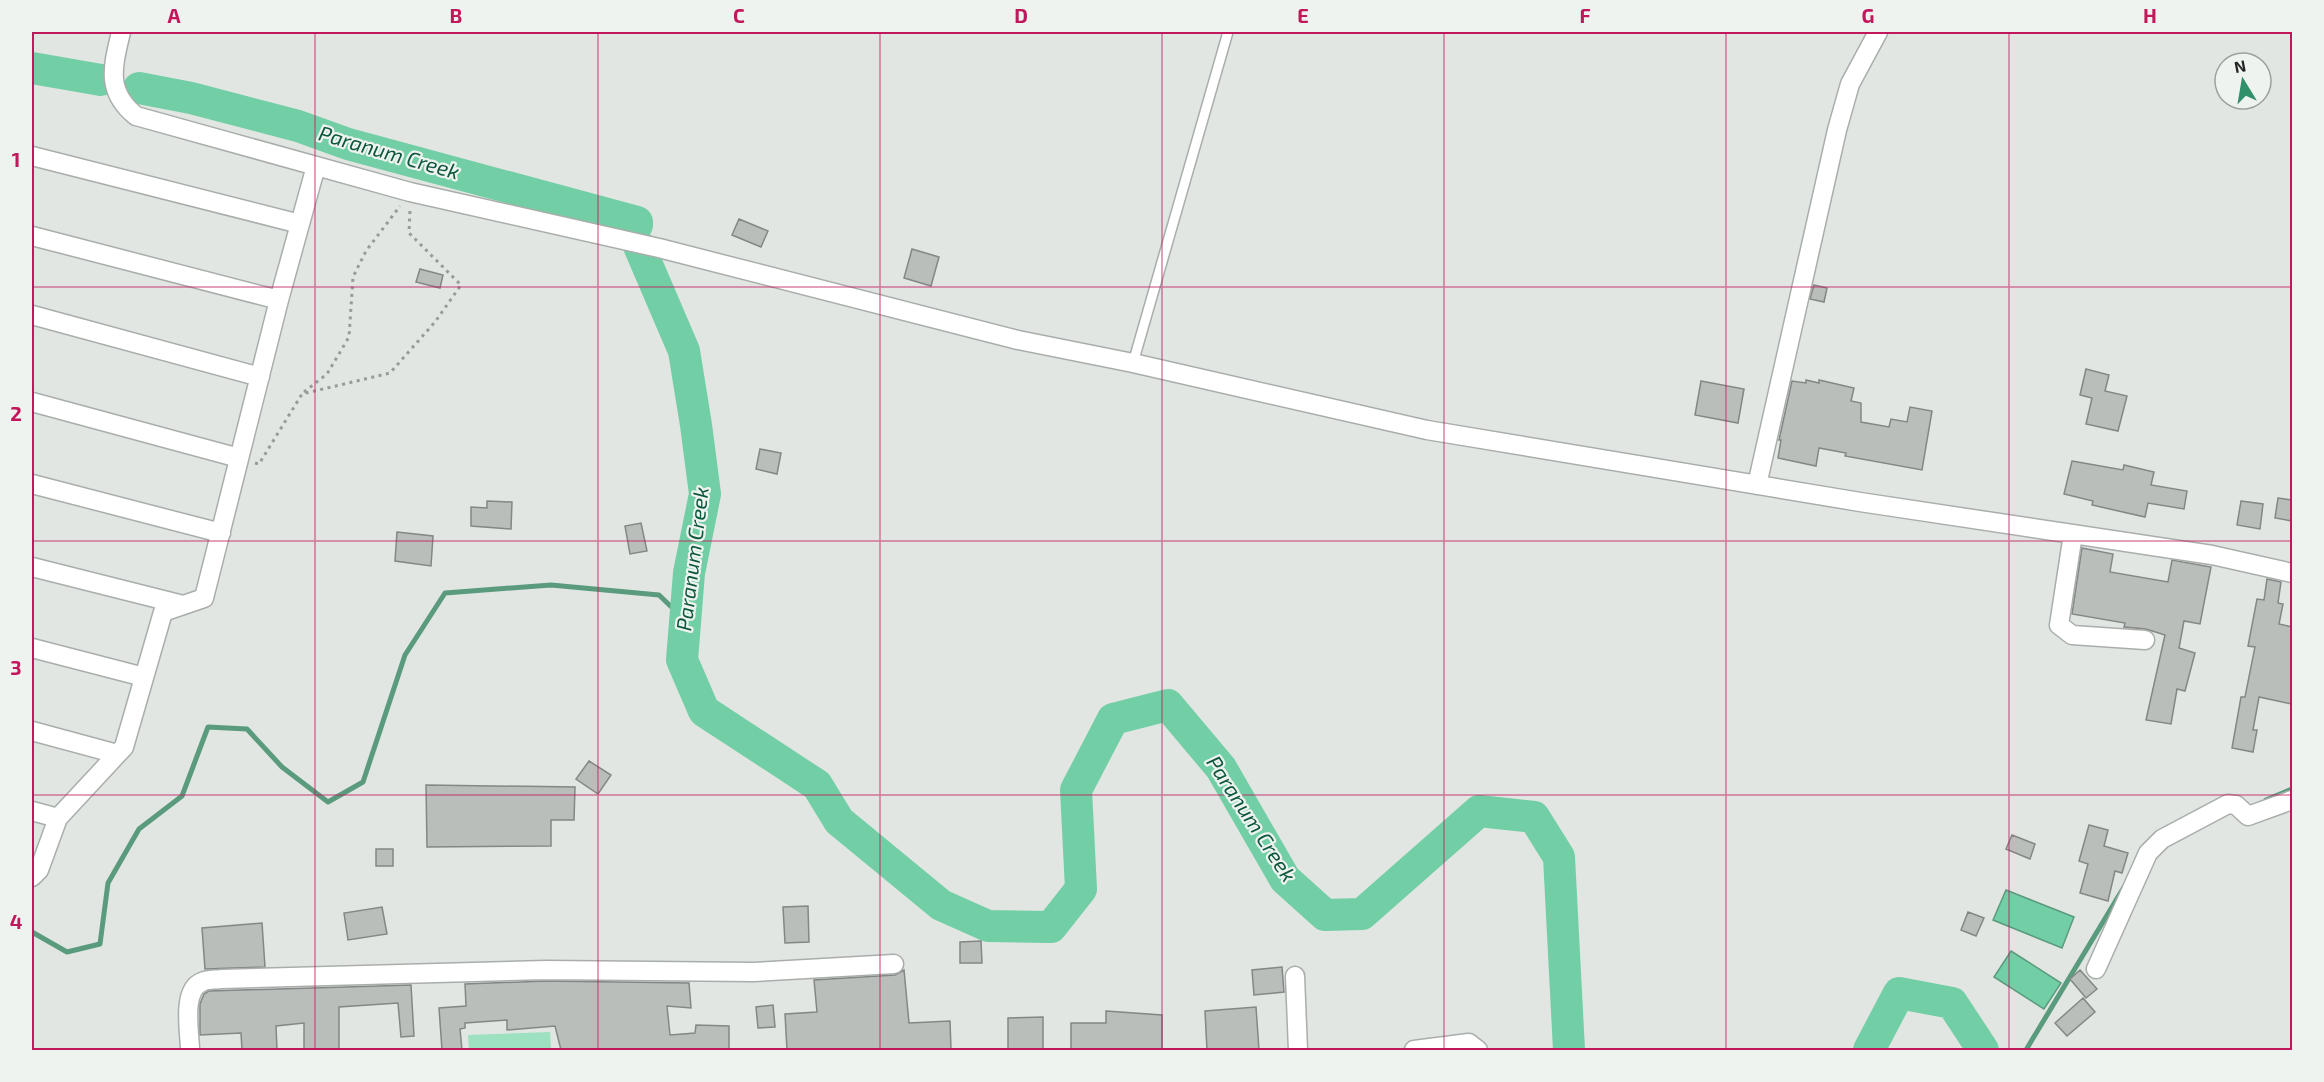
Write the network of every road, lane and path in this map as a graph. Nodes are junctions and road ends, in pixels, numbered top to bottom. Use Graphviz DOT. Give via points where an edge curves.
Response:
graph roads {
  1 [pos="121,32"];
  2 [pos="1228,32"];
  3 [pos="1878,32"];
  4 [pos="32,156"];
  5 [pos="316,166"];
  6 [pos="410,192"];
  7 [pos="300,224"];
  8 [pos="32,236"];
  9 [pos="279,300"];
  10 [pos="32,315"];
  11 [pos="1133,363"];
  12 [pos="261,377"];
  13 [pos="302,394"];
  14 [pos="32,402"];
  15 [pos="239,458"];
  16 [pos="32,484"];
  17 [pos="1757,485"];
  18 [pos="221,533"];
  19 [pos="2073,534"];
  20 [pos="32,567"];
  21 [pos="2292,573"];
  22 [pos="183,605"];
  23 [pos="2145,640"];
  24 [pos="32,648"];
  25 [pos="144,677"];
  26 [pos="32,731"];
  27 [pos="117,754"];
  28 [pos="2292,800"];
  29 [pos="32,811"];
  30 [pos="58,818"];
  31 [pos="32,877"];
  32 [pos="894,964"];
  33 [pos="2096,969"];
  34 [pos="1295,976"];
  35 [pos="190,1050"];
  36 [pos="1298,1050"];
  37 [pos="1414,1050"];
  38 [pos="1478,1050"];
  1 -- 5 [label="street" via="113,67 116,90 123,106 136,116"];
  2 -- 11 [label="lane"];
  3 -- 17 [label="street" via="1850,84 1837,130"];
  4 -- 7 [label="street"];
  5 -- 6 [label="street"];
  5 -- 7 [label="street"];
  6 -- 11 [label="street" via="659,248 1018,340"];
  6 -- 13 [label="path" via="366,251 353,277 349,337 327,374"];
  6 -- 13 [label="path" via="409,233 460,285 435,322 390,373"];
  7 -- 9 [label="street"];
  8 -- 9 [label="street"];
  9 -- 12 [label="street"];
  10 -- 12 [label="street"];
  11 -- 17 [label="street" via="1427,430"];
  12 -- 15 [label="street"];
  13 -- 15 [label="path" via="259,464"];
  14 -- 15 [label="street"];
  15 -- 18 [label="street"];
  16 -- 18 [label="street"];
  17 -- 19 [label="street"];
  18 -- 22 [label="street" via="204,598"];
  19 -- 21 [label="street" via="2212,555"];
  19 -- 23 [label="street" via="2060,625 2072,635"];
  20 -- 22 [label="street"];
  22 -- 25 [label="street" via="163,612"];
  24 -- 25 [label="street"];
  25 -- 27 [label="street" via="124,747"];
  26 -- 27 [label="street"];
  27 -- 30 [label="street"];
  28 -- 33 [label="street" via="2248,816 2236,805 2228,804 2162,838 2148,853"];
  29 -- 30 [label="street"];
  30 -- 31 [label="street" via="39,870"];
  32 -- 35 [label="street" via="754,972 546,970 221,979 193,988"];
  34 -- 36 [label="street"];
  37 -- 38 [label="street" via="1469,1043"];
}
